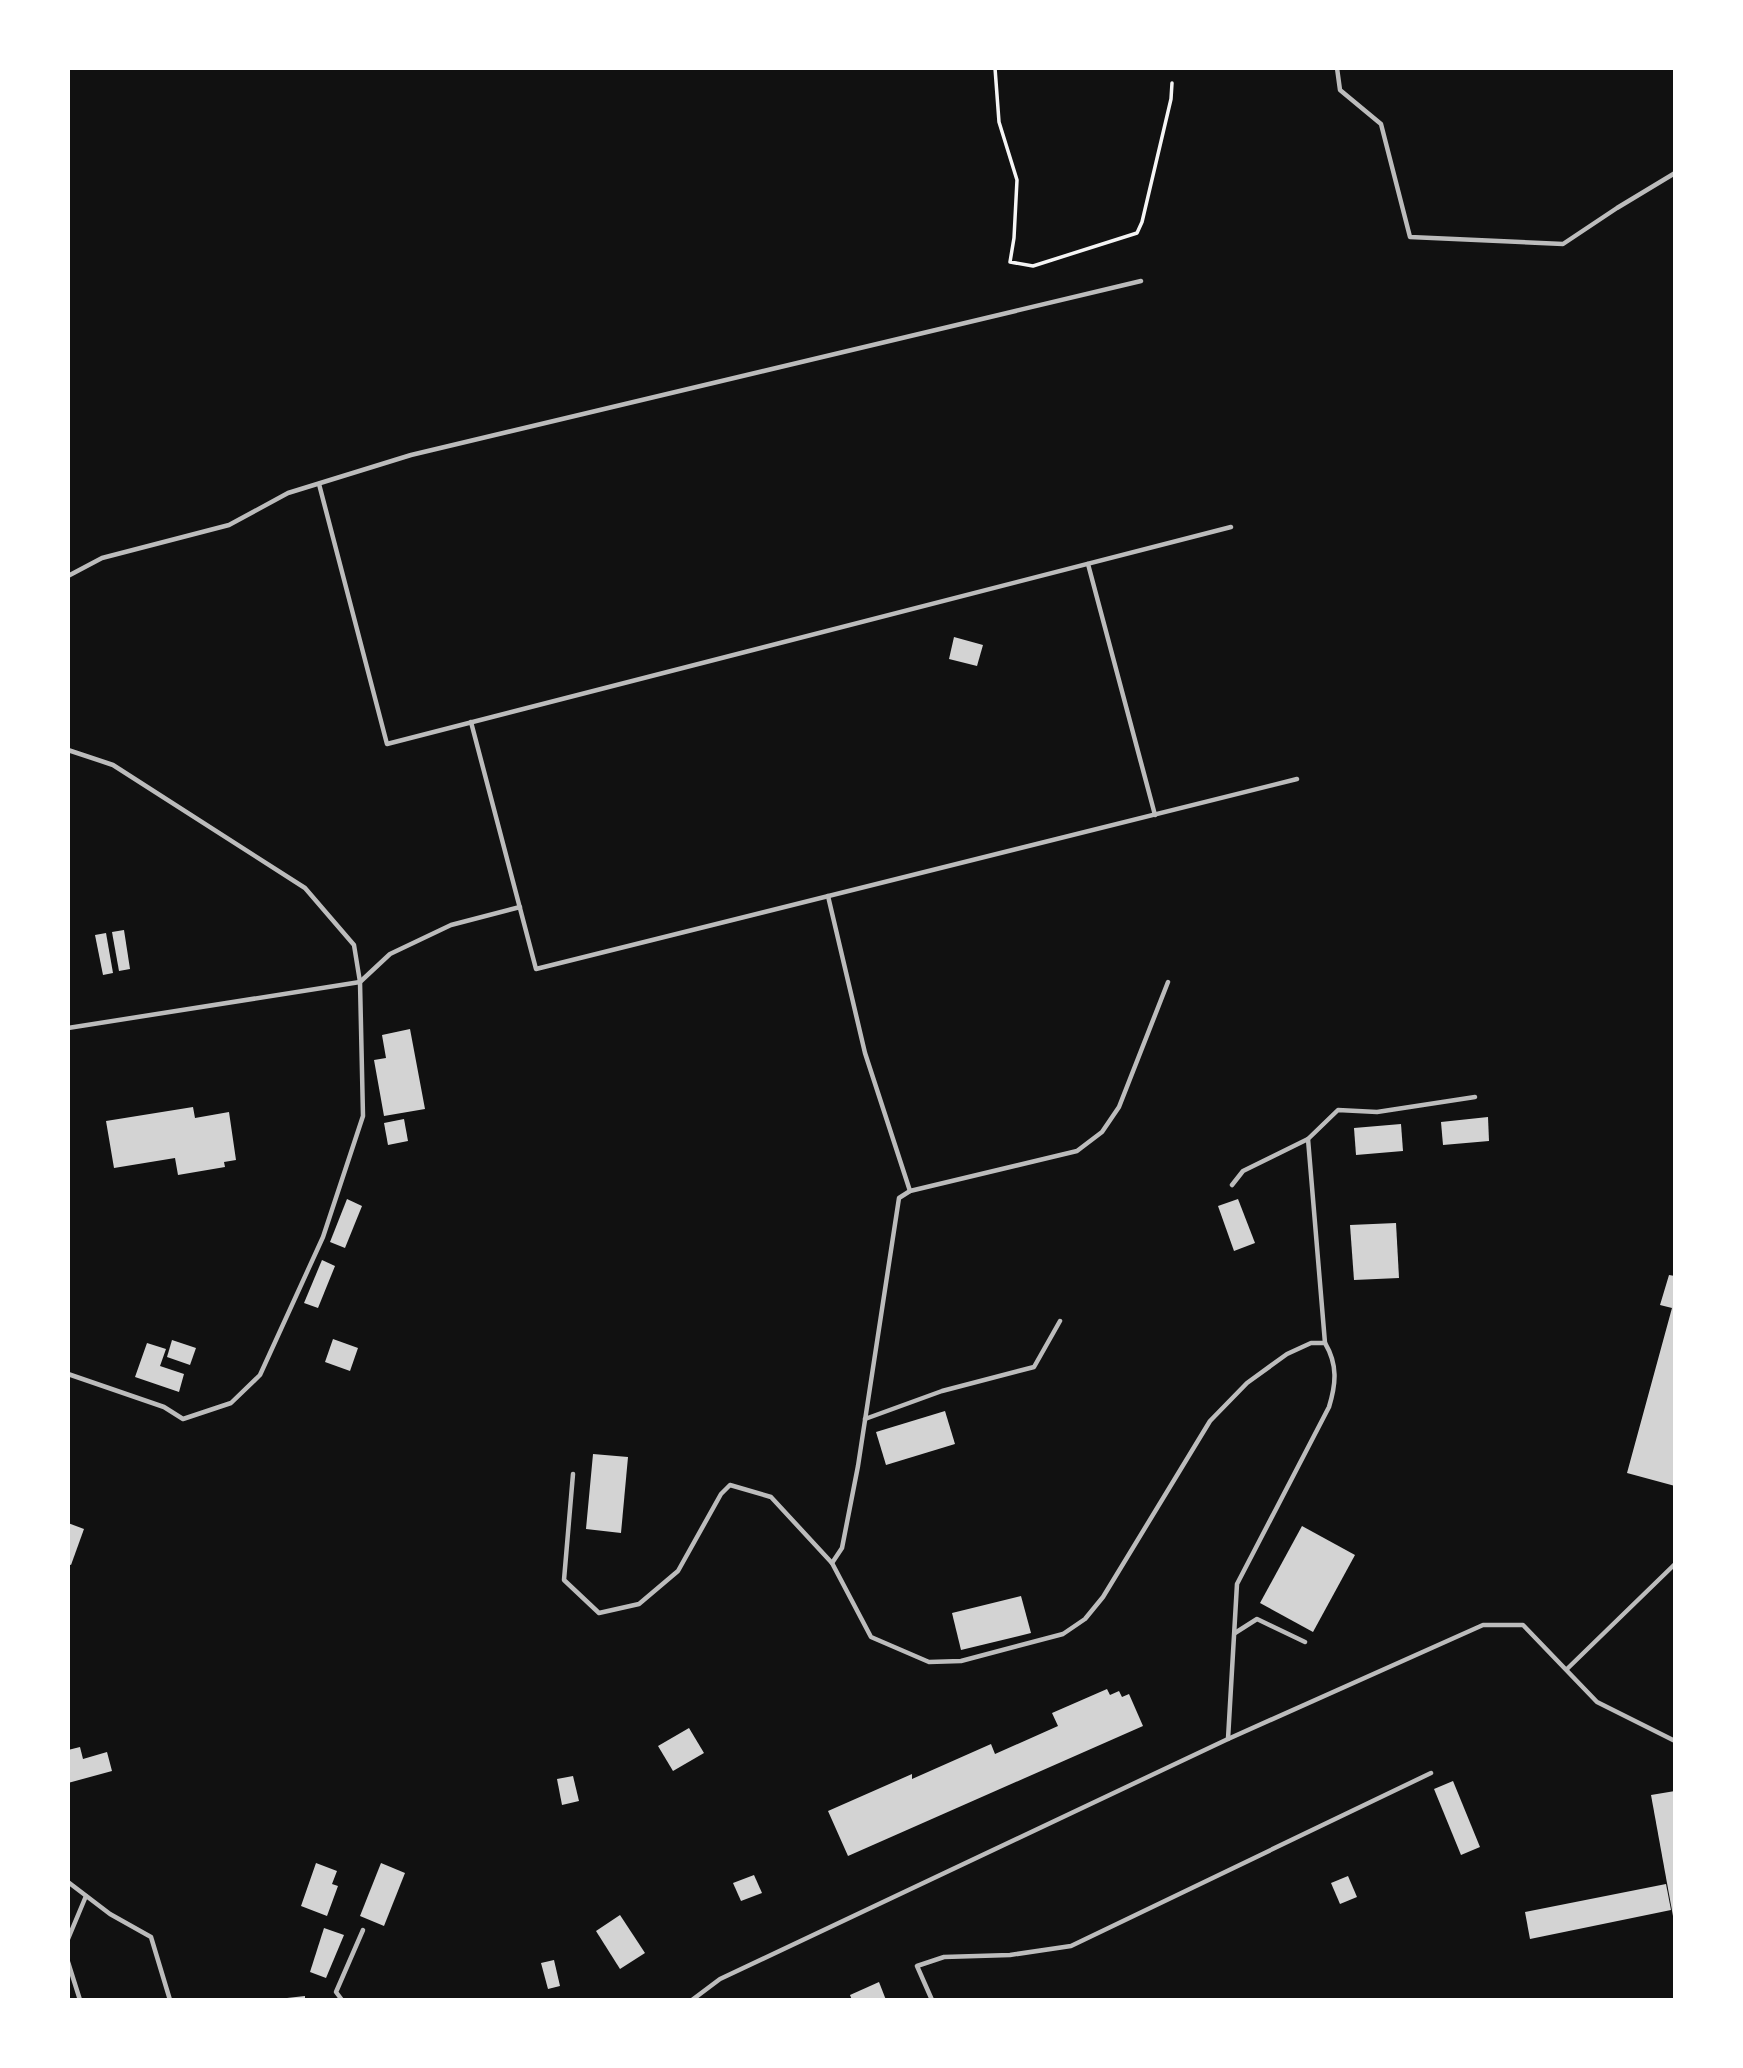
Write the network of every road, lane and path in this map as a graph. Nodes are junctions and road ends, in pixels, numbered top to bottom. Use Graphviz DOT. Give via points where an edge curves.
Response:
graph roads {
  1 [pos="995,68"];
  2 [pos="1337,68"];
  3 [pos="1172,83"];
  4 [pos="1675,173"];
  5 [pos="1141,281"];
  6 [pos="319,484"];
  7 [pos="1231,527"];
  8 [pos="1087,564"];
  9 [pos="68,576"];
  10 [pos="471,722"];
  11 [pos="68,750"];
  12 [pos="1297,779"];
  13 [pos="1155,815"];
  14 [pos="828,896"];
  15 [pos="520,907"];
  16 [pos="360,982"];
  17 [pos="1168,982"];
  18 [pos="68,1028"];
  19 [pos="1475,1097"];
  20 [pos="1308,1139"];
  21 [pos="1232,1185"];
  22 [pos="910,1191"];
  23 [pos="1060,1321"];
  24 [pos="1325,1343"];
  25 [pos="68,1374"];
  26 [pos="865,1419"];
  27 [pos="573,1475"];
  28 [pos="832,1563"];
  29 [pos="1675,1564"];
  30 [pos="1234,1634"];
  31 [pos="1305,1642"];
  32 [pos="1567,1669"];
  33 [pos="1228,1739"];
  34 [pos="1675,1741"];
  35 [pos="1432,1773"];
  36 [pos="68,1882"];
  37 [pos="86,1896"];
  38 [pos="363,1930"];
  39 [pos="68,1939"];
  40 [pos="68,1962"];
  41 [pos="80,2000"];
  42 [pos="170,2000"];
  43 [pos="342,2000"];
  44 [pos="692,2000"];
  45 [pos="932,2000"];
  1 -- 3 [label="path" via="999,122 1017,180 1010,262 1033,265 1137,233"];
  2 -- 4 [label="lane" via="1340,90 1381,124 1410,237 1563,244"];
  5 -- 6 [label="lane" via="411,455"];
  6 -- 9 [label="lane" via="288,493 229,525 102,558"];
  6 -- 10 [label="lane" via="387,744"];
  7 -- 8 [label="lane"];
  8 -- 10 [label="lane"];
  8 -- 13 [label="lane"];
  10 -- 15 [label="lane"];
  11 -- 16 [label="lane" via="113,765 305,888 354,945"];
  12 -- 13 [label="lane"];
  13 -- 14 [label="lane"];
  14 -- 15 [label="lane" via="536,969"];
  14 -- 22 [label="lane" via="865,1053"];
  15 -- 16 [label="lane" via="451,925 390,954"];
  16 -- 18 [label="lane"];
  16 -- 25 [label="lane" via="363,1116 323,1237 260,1375 231,1403 183,1419 164,1407"];
  17 -- 22 [label="lane" via="1119,1107 1102,1132 1077,1150"];
  19 -- 20 [label="lane" via="1377,1112 1338,1110"];
  20 -- 21 [label="lane" via="1243,1171"];
  20 -- 24 [label="lane"];
  22 -- 26 [label="lane" via="898,1198"];
  23 -- 26 [label="lane" via="1034,1367 942,1391"];
  24 -- 28 [label="lane" via="1311,1343 1287,1354 1247,1383 1210,1421 1103,1597 1063,1634 961,1661 929,1662 871,1637"];
  24 -- 30 [label="lane" via="1333,1357 1336,1385 1329,1407 1237,1584"];
  26 -- 28 [label="lane" via="842,1548"];
  27 -- 28 [label="lane" via="564,1580 599,1614 639,1604 678,1571 730,1485 771,1497"];
  29 -- 32 [label="lane"];
  30 -- 31 [label="lane" via="1257,1619"];
  30 -- 33 [label="lane"];
  32 -- 33 [label="lane" via="1523,1625 1483,1625"];
  32 -- 34 [label="lane" via="1597,1702"];
  33 -- 44 [label="lane" via="720,1979"];
  35 -- 45 [label="lane" via="1072,1946 1010,1955 944,1957 917,1966"];
  36 -- 37 [label="lane"];
  37 -- 39 [label="lane"];
  37 -- 42 [label="lane" via="151,1937"];
  38 -- 43 [label="lane" via="336,1992"];
  40 -- 41 [label="lane"];
}
